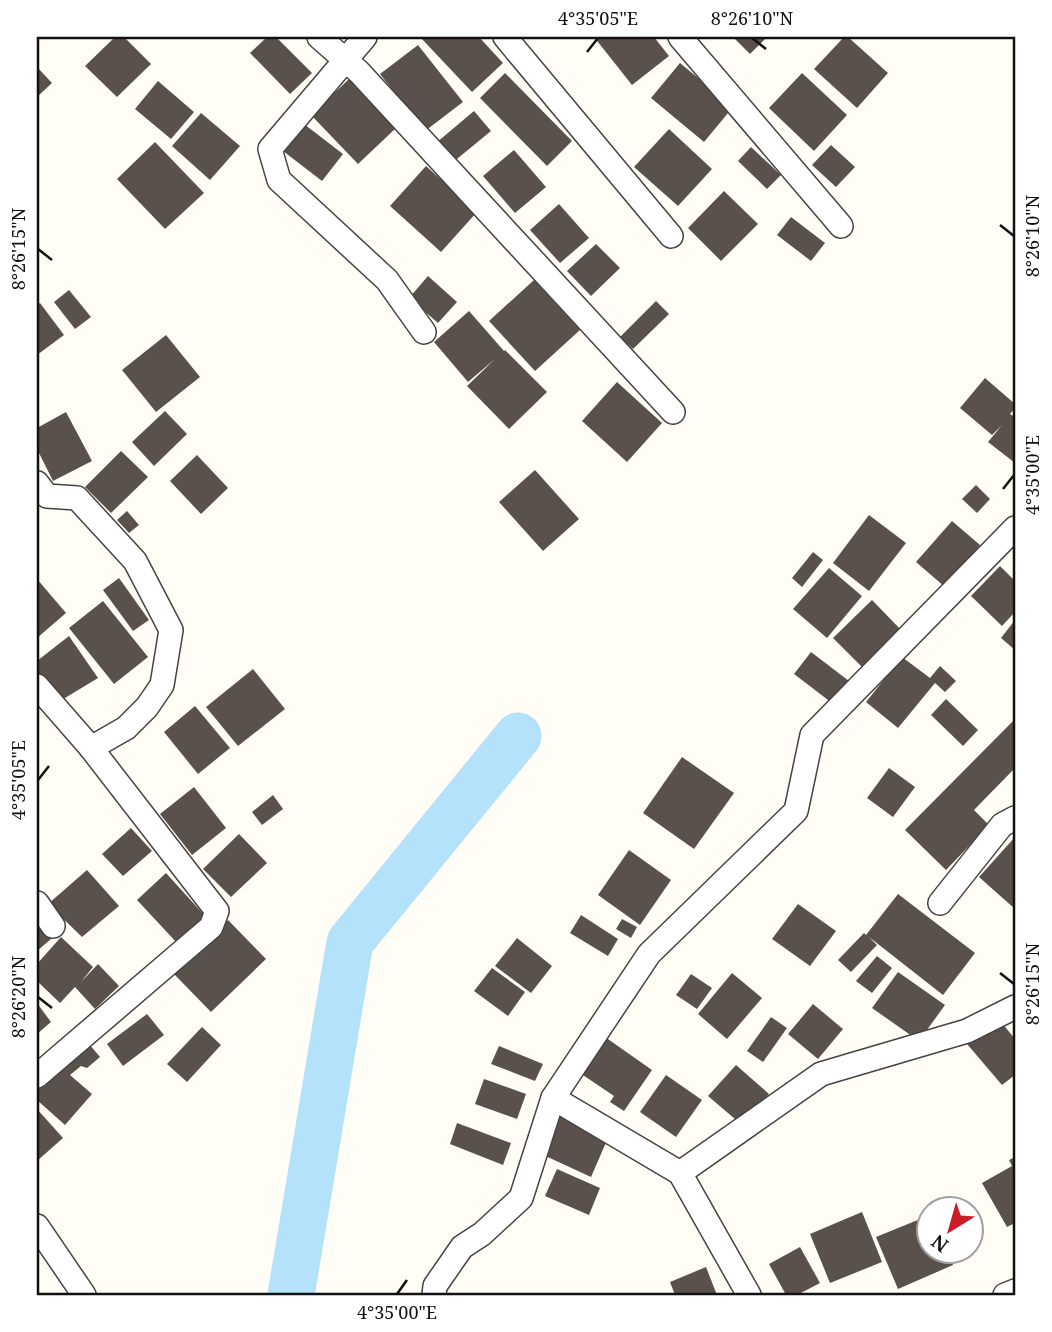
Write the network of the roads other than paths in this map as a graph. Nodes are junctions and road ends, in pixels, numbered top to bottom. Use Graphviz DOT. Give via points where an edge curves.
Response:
graph roads {
  1 [pos="319,37"];
  2 [pos="365,37"];
  3 [pos="505,37"];
  4 [pos="680,37"];
  5 [pos="345,60"];
  6 [pos="841,226"];
  7 [pos="671,236"];
  8 [pos="424,332"];
  9 [pos="673,412"];
  10 [pos="37,483"];
  11 [pos="1015,528"];
  12 [pos="37,687"];
  13 [pos="91,748"];
  14 [pos="1015,818"];
  15 [pos="37,903"];
  16 [pos="940,903"];
  17 [pos="52,926"];
  18 [pos="1015,1007"];
  19 [pos="37,1076"];
  20 [pos="553,1098"];
  21 [pos="680,1173"];
  22 [pos="37,1226"];
  23 [pos="1015,1292"];
  24 [pos="84,1295"];
  25 [pos="434,1295"];
  26 [pos="750,1295"];
  27 [pos="1005,1295"];
  1 -- 5 [label="street"];
  2 -- 5 [label="street"];
  3 -- 7 [label="street"];
  4 -- 6 [label="street"];
  5 -- 8 [label="street" via="270,149 279,180 387,280"];
  5 -- 9 [label="street"];
  10 -- 13 [label="street" via="47,496 77,498 135,561 171,630 162,685 126,728"];
  11 -- 20 [label="street" via="812,735 796,811 649,954"];
  12 -- 13 [label="street"];
  13 -- 19 [label="street" via="217,911 211,927"];
  14 -- 16 [label="street" via="1002,824"];
  15 -- 17 [label="street"];
  18 -- 21 [label="street" via="967,1031 821,1074"];
  20 -- 21 [label="street"];
  20 -- 25 [label="street" via="521,1198 462,1247 435,1286"];
  21 -- 26 [label="street"];
  22 -- 24 [label="street"];
  23 -- 27 [label="street"];
}
